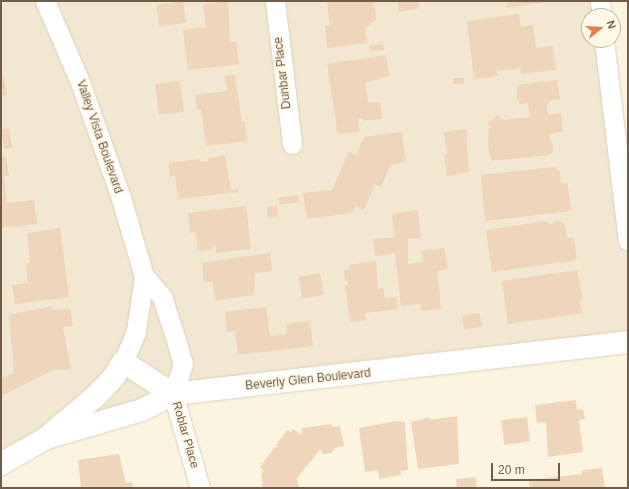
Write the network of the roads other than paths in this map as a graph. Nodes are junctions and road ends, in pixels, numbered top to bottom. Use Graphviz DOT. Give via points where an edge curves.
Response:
graph roads {
  1 [pos="45,1"];
  2 [pos="275,1"];
  3 [pos="605,48"];
  4 [pos="292,144"];
  5 [pos="628,241"];
  6 [pos="144,276"];
  7 [pos="628,342"];
  8 [pos="123,362"];
  9 [pos="173,394"];
  10 [pos="46,438"];
  11 [pos="1,464"];
  12 [pos="200,488"];
  1 -- 6 [label="street, Valley Vista Boulevard" via="80,82 121,198"];
  2 -- 4 [label="street, Dunbar Place"];
  3 -- 5 [label="street"];
  6 -- 8 [label="street, Valley Vista Boulevard" via="136,331"];
  6 -- 9 [label="street, Valley Vista Boulevard" via="162,297 184,364"];
  7 -- 9 [label="main road, Beverly Glen Boulevard"];
  8 -- 9 [label="main road, Roblar Place"];
  8 -- 10 [label="main road, Valley Vista Boulevard" via="114,377 96,396"];
  9 -- 10 [label="main road, Beverly Glen Boulevard" via="142,410"];
  9 -- 12 [label="street, Roblar Place"];
  10 -- 11 [label="main road, Beverly Glen Boulevard"];
}
